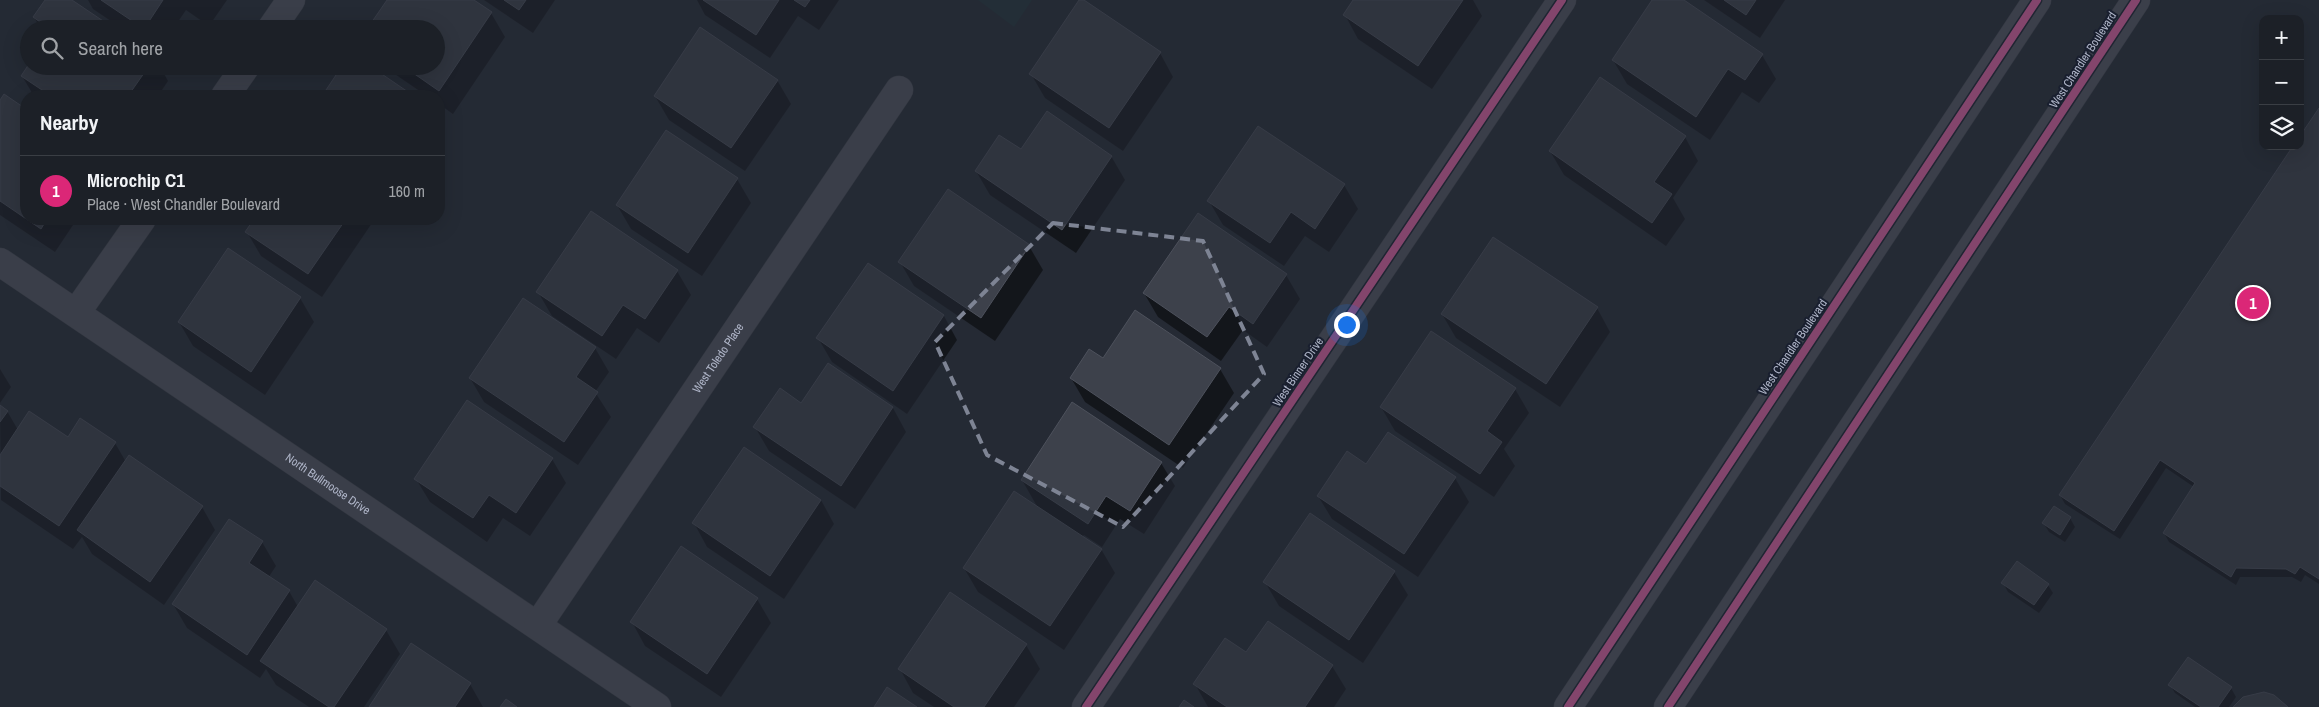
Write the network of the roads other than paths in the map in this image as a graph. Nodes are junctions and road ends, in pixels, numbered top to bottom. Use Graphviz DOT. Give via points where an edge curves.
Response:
graph roads {
  1 [pos="291,0"];
  2 [pos="1562,0"];
  3 [pos="2037,0"];
  4 [pos="2136,0"];
  5 [pos="278,20"];
  6 [pos="240,75"];
  7 [pos="229,90"];
  8 [pos="899,90"];
  9 [pos="138,225"];
  10 [pos="0,262"];
  11 [pos="76,313"];
  12 [pos="538,625"];
  13 [pos="657,707"];
  14 [pos="1086,707"];
  15 [pos="1568,707"];
  16 [pos="1668,707"];
  1 -- 5 [label="street"];
  2 -- 14 [label="street, West Binner Drive"];
  3 -- 15 [label="main road, West Chandler Boulevard"];
  4 -- 16 [label="main road, West Chandler Boulevard"];
  6 -- 7 [label="street"];
  8 -- 12 [label="street, West Toledo Place"];
  9 -- 11 [label="street"];
  10 -- 11 [label="street, North Bullmoose Drive"];
  11 -- 12 [label="street, North Bullmoose Drive"];
  12 -- 13 [label="street, North Bullmoose Drive"];
}
